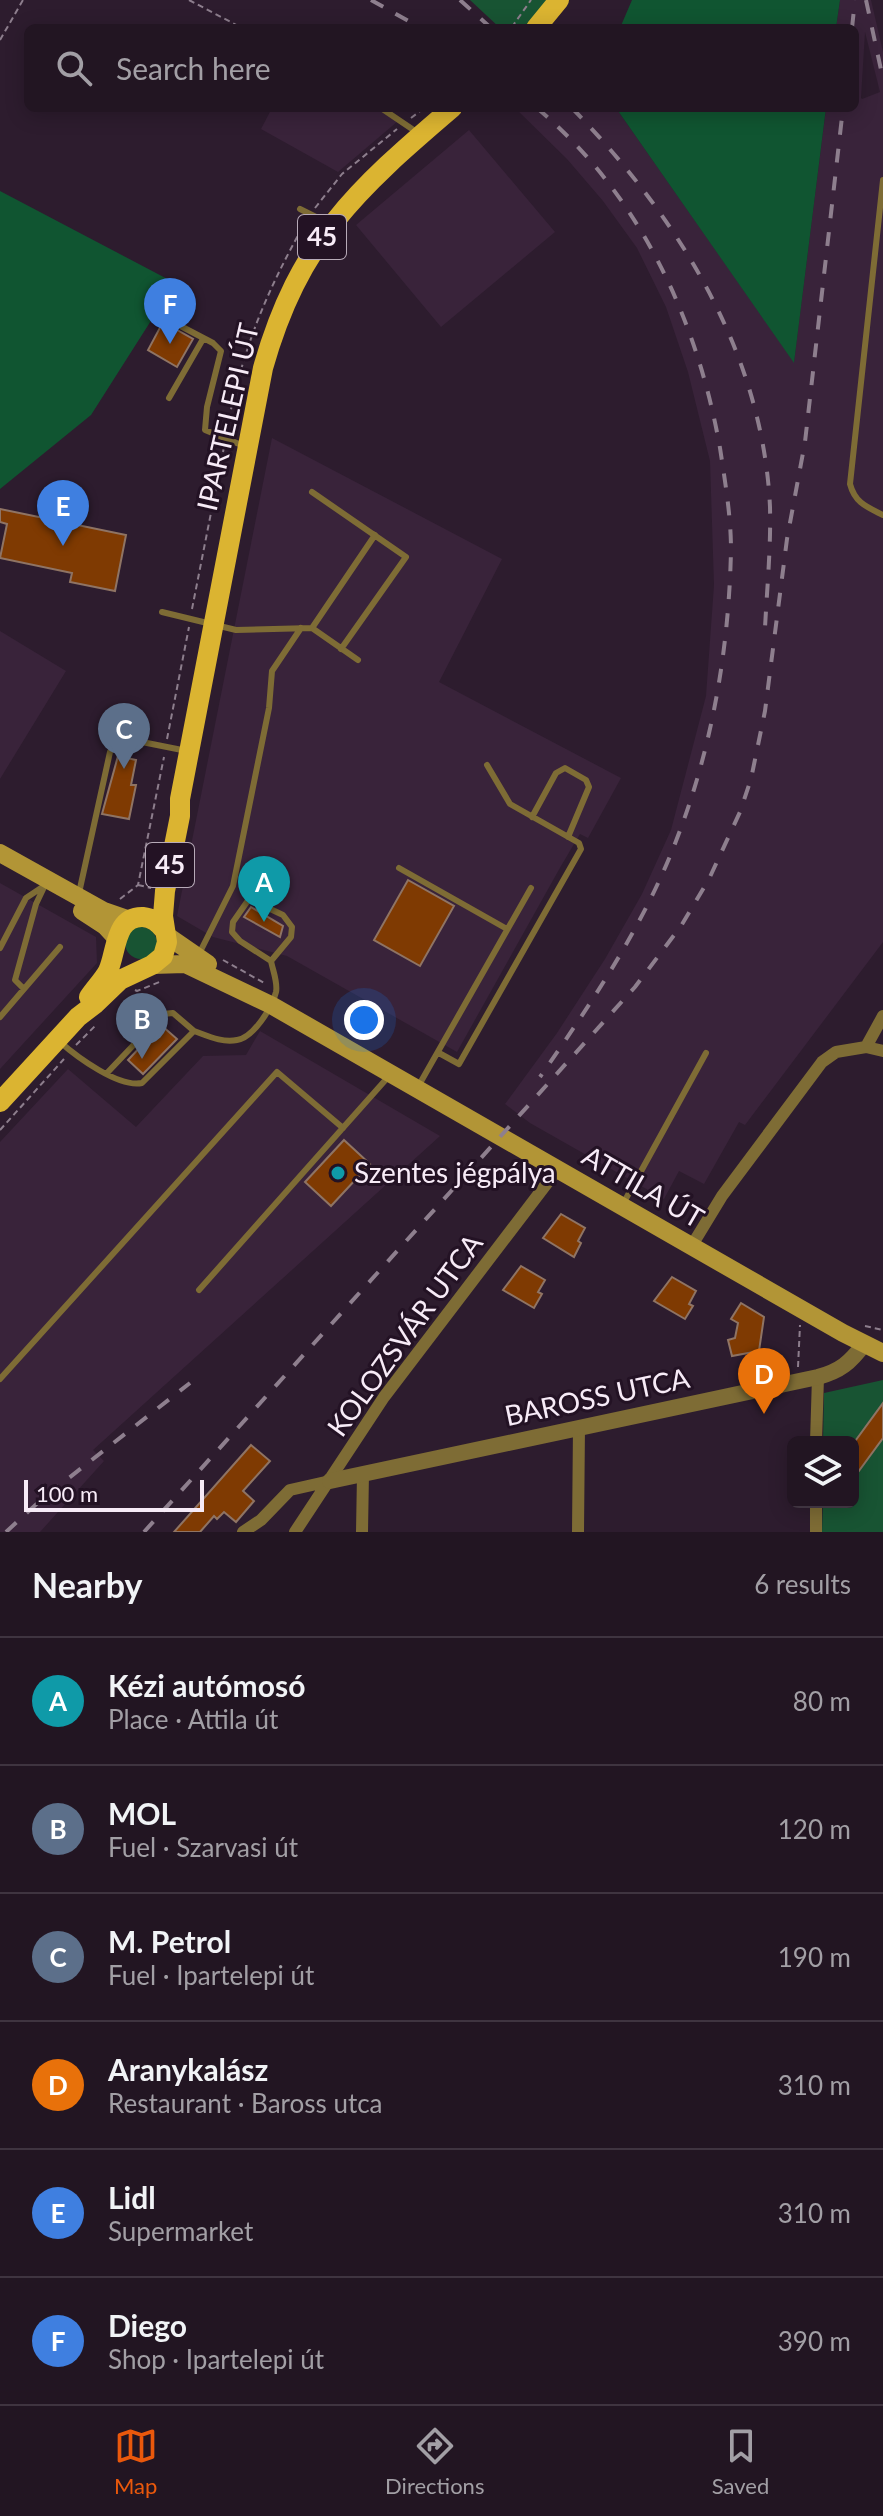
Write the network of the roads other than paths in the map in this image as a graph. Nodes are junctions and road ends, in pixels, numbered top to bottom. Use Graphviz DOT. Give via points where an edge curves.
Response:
graph roads {
  1 [pos="559,0"];
  2 [pos="539,24"];
  3 [pos="387,112"];
  4 [pos="447,112"];
  5 [pos="421,135"];
  6 [pos="883,180"];
  7 [pos="300,209"];
  8 [pos="331,224"];
  9 [pos="169,320"];
  10 [pos="203,339"];
  11 [pos="169,398"];
  12 [pos="247,448"];
  13 [pos="312,492"];
  14 [pos="883,515"];
  15 [pos="375,535"];
  16 [pos="162,612"];
  17 [pos="213,625"];
  18 [pos="301,628"];
  19 [pos="312,628"];
  20 [pos="341,649"];
  21 [pos="358,660"];
  22 [pos="189,751"];
  23 [pos="487,765"];
  24 [pos="180,799"];
  25 [pos="532,817"];
  26 [pos="568,837"];
  27 [pos="0,853"];
  28 [pos="399,868"];
  29 [pos="41,880"];
  30 [pos="531,888"];
  31 [pos="78,897"];
  32 [pos="133,919"];
  33 [pos="507,929"];
  34 [pos="3,933"];
  35 [pos="165,933"];
  36 [pos="117,942"];
  37 [pos="60,947"];
  38 [pos="0,948"];
  39 [pos="198,957"];
  40 [pos="271,961"];
  41 [pos="149,966"];
  42 [pos="24,989"];
  43 [pos="271,1005"];
  44 [pos="883,1016"];
  45 [pos="0,1017"];
  46 [pos="78,1017"];
  47 [pos="194,1031"];
  48 [pos="57,1040"];
  49 [pos="866,1047"];
  50 [pos="883,1051"];
  51 [pos="439,1053"];
  52 [pos="706,1053"];
  53 [pos="107,1073"];
  54 [pos="391,1074"];
  55 [pos="417,1088"];
  56 [pos="0,1102"];
  57 [pos="343,1128"];
  58 [pos="557,1170"];
  59 [pos="621,1207"];
  60 [pos="691,1247"];
  61 [pos="199,1290"];
  62 [pos="864,1344"];
  63 [pos="883,1353"];
  64 [pos="818,1377"];
  65 [pos="0,1379"];
  66 [pos="579,1427"];
  67 [pos="816,1436"];
  68 [pos="363,1474"];
  69 [pos="330,1481"];
  70 [pos="816,1508"];
  71 [pos="243,1532"];
  72 [pos="295,1532"];
  73 [pos="362,1532"];
  74 [pos="578,1532"];
  75 [pos="816,1532"];
  1 -- 2 [label="main road"];
  3 -- 5 [label="lane"];
  4 -- 5 [label="main road, IPARTELEPI ÚT / 45"];
  5 -- 8 [label="main road, IPARTELEPI ÚT / 45"];
  6 -- 14 [label="lane" via="850,484 861,504"];
  7 -- 8 [label="lane"];
  8 -- 12 [label="main road, IPARTELEPI ÚT / 45" via="277,319"];
  9 -- 10 [label="lane"];
  10 -- 11 [label="lane"];
  10 -- 12 [label="lane" via="221,351 205,430"];
  12 -- 17 [label="main road, IPARTELEPI ÚT / 45"];
  13 -- 15 [label="lane"];
  15 -- 19 [label="lane"];
  15 -- 20 [label="lane" via="406,557"];
  16 -- 17 [label="lane"];
  17 -- 18 [label="lane" via="236,630"];
  17 -- 22 [label="main road, IPARTELEPI ÚT / 45"];
  18 -- 19 [label="lane"];
  18 -- 39 [label="lane" via="272,671 233,886"];
  19 -- 20 [label="lane"];
  20 -- 21 [label="lane"];
  22 -- 24 [label="main road, IPARTELEPI ÚT / 45"];
  22 -- 31 [label="lane" via="127,739 113,745"];
  23 -- 25 [label="lane" via="506,801"];
  24 -- 32 [label="main road, 45" via="150,897"];
  24 -- 35 [label="main road, 45" via="165,891"];
  25 -- 26 [label="lane"];
  25 -- 26 [label="lane" via="556,773 565,768 589,787"];
  26 -- 51 [label="lane" via="579,843 580,853 459,1064"];
  27 -- 29 [label="main road"];
  28 -- 33 [label="lane"];
  29 -- 31 [label="main road"];
  29 -- 34 [label="lane"];
  29 -- 36 [label="main road" via="99,922"];
  29 -- 42 [label="lane" via="15,980"];
  30 -- 33 [label="lane"];
  31 -- 32 [label="main road"];
  32 -- 35 [label="main road, 45" via="148,918"];
  32 -- 36 [label="main road, 45" via="121,928"];
  33 -- 51 [label="lane"];
  34 -- 38 [label="lane"];
  35 -- 39 [label="main road, ATTILA ÚT"];
  35 -- 41 [label="main road, 45" via="163,956"];
  36 -- 41 [label="main road" via="127,961"];
  36 -- 46 [label="main road, 45" via="107,972"];
  37 -- 42 [label="lane"];
  39 -- 43 [label="main road, ATTILA ÚT"];
  40 -- 40 [label="lane" via="232,932 249,899 283,915 292,927 291,937"];
  40 -- 43 [label="lane" via="277,990"];
  41 -- 43 [label="main road, ATTILA ÚT" via="185,964"];
  41 -- 46 [label="main road, 45" via="120,980"];
  42 -- 45 [label="lane"];
  43 -- 47 [label="lane" via="241,1040"];
  43 -- 54 [label="main road, ATTILA ÚT"];
  44 -- 49 [label="street"];
  46 -- 48 [label="main road, 45"];
  47 -- 53 [label="lane" via="142,1083 127,1083"];
  47 -- 53 [label="lane" via="173,1013 163,1014"];
  48 -- 53 [label="lane"];
  48 -- 56 [label="main road, 45"];
  49 -- 50 [label="street"];
  49 -- 60 [label="street" via="836,1052 822,1062 722,1196"];
  51 -- 55 [label="lane"];
  52 -- 59 [label="lane"];
  54 -- 55 [label="main road, ATTILA ÚT"];
  54 -- 57 [label="lane"];
  55 -- 58 [label="main road, ATTILA ÚT"];
  57 -- 61 [label="lane"];
  57 -- 65 [label="lane" via="277,1072"];
  58 -- 59 [label="main road, ATTILA ÚT"];
  58 -- 69 [label="street, KOLOZSVÁR UTCA" via="384,1397"];
  59 -- 60 [label="main road, ATTILA ÚT"];
  60 -- 62 [label="main road, ATTILA ÚT"];
  62 -- 63 [label="main road, ATTILA ÚT"];
  62 -- 64 [label="street, BAROSS UTCA" via="842,1369"];
  64 -- 66 [label="street, BAROSS UTCA"];
  64 -- 67 [label="street"];
  66 -- 68 [label="street, BAROSS UTCA"];
  66 -- 74 [label="street"];
  68 -- 69 [label="street, BAROSS UTCA"];
  68 -- 73 [label="street"];
  69 -- 71 [label="street" via="290,1490"];
  69 -- 72 [label="street, KOLOZSVÁR UTCA"];
  70 -- 75 [label="street"];
}
